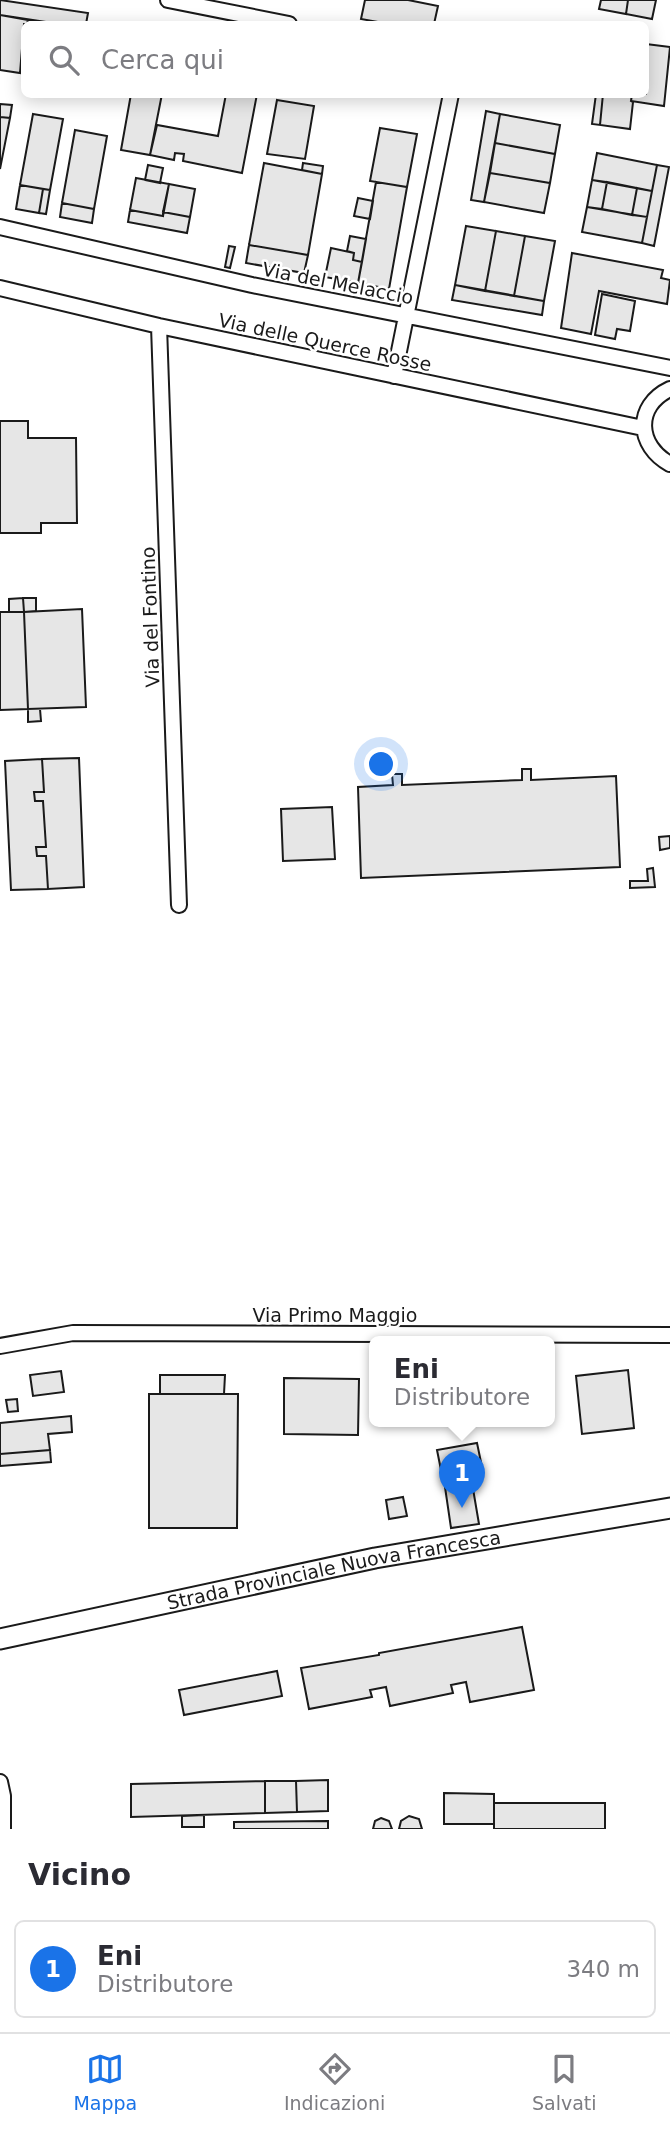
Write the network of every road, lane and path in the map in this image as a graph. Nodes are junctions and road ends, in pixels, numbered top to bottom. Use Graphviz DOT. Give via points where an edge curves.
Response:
graph roads {
  1 [pos="168,0"];
  2 [pos="274,21"];
  3 [pos="449,98"];
  4 [pos="0,227"];
  5 [pos="0,288"];
  6 [pos="407,316"];
  7 [pos="159,327"];
  8 [pos="670,368"];
  9 [pos="394,376"];
  10 [pos="670,389"];
  11 [pos="643,428"];
  12 [pos="670,464"];
  13 [pos="179,905"];
  14 [pos="670,1335"];
  15 [pos="0,1346"];
  16 [pos="670,1508"];
  17 [pos="0,1639"];
  18 [pos="0,1782"];
  19 [pos="4,1829"];
  1 -- 2 [label="street"];
  3 -- 6 [label="street"];
  4 -- 6 [label="street, Via del Melaccio"];
  5 -- 7 [label="street, Via delle Querce Rosse"];
  6 -- 8 [label="street, Via del Melaccio"];
  6 -- 9 [label="street"];
  7 -- 9 [label="street, Via delle Querce Rosse"];
  7 -- 13 [label="street, Via del Fontino"];
  9 -- 11 [label="street, Via delle Querce Rosse"];
  10 -- 11 [label="street" via="653,401"];
  11 -- 12 [label="street" via="650,447"];
  14 -- 15 [label="street, Via Primo Maggio" via="73,1333"];
  16 -- 17 [label="main road, Strada Provinciale Nuova Francesca" via="375,1558"];
  18 -- 19 [label="street"];
}
